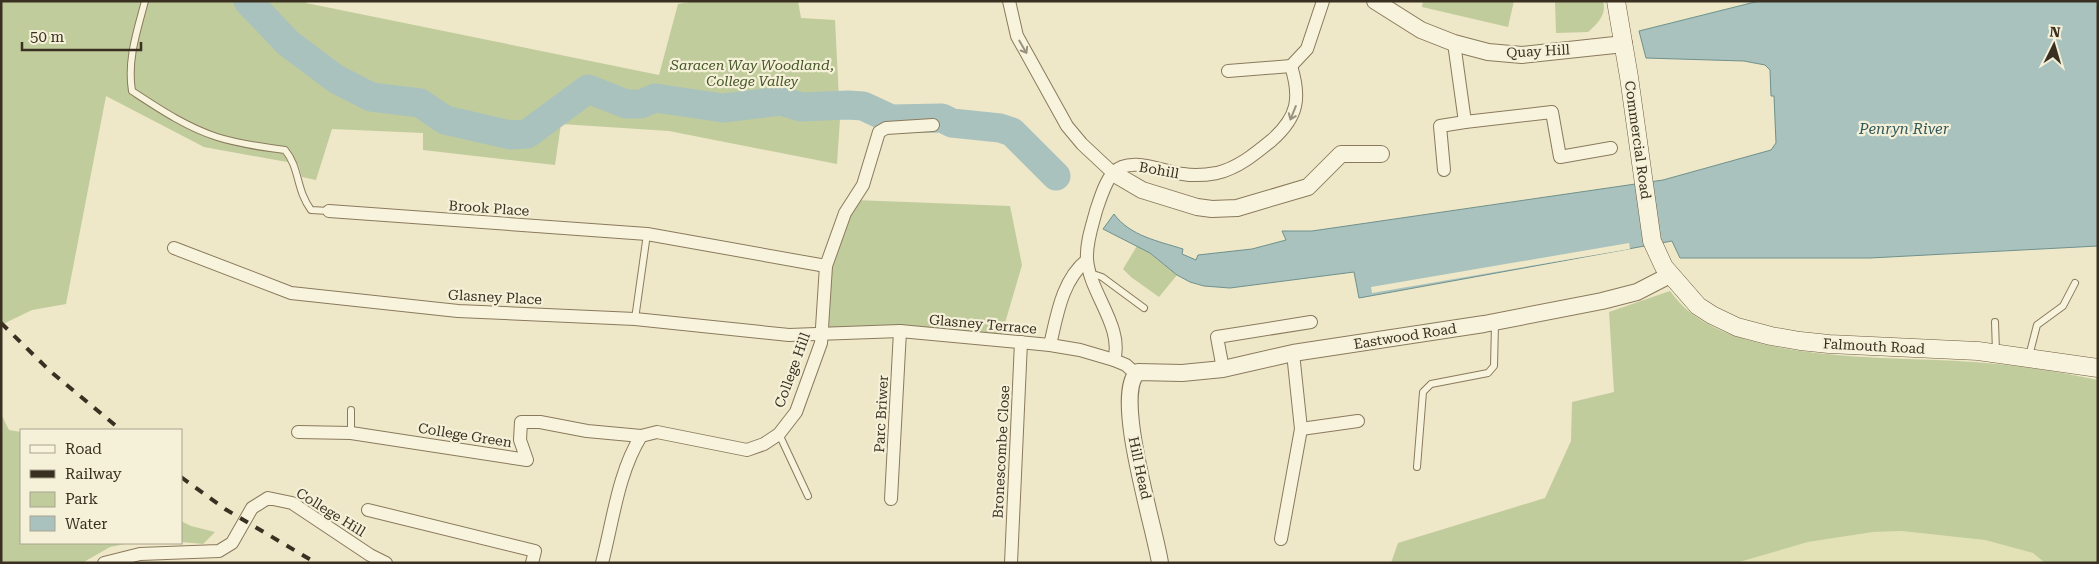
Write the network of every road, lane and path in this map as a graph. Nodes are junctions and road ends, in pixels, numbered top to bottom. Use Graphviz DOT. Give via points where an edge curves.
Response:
graph roads {
  1 [pos="145,1"];
  2 [pos="1009,1"];
  3 [pos="1323,1"];
  4 [pos="1375,1"];
  5 [pos="1616,1"];
  6 [pos="1454,43"];
  7 [pos="1624,44"];
  8 [pos="1291,66"];
  9 [pos="1228,71"];
  10 [pos="1465,122"];
  11 [pos="933,124"];
  12 [pos="1611,148"];
  13 [pos="1382,154"];
  14 [pos="1444,170"];
  15 [pos="1113,173"];
  16 [pos="328,211"];
  17 [pos="647,234"];
  18 [pos="174,248"];
  19 [pos="1087,260"];
  20 [pos="826,266"];
  21 [pos="1670,275"];
  22 [pos="1090,277"];
  23 [pos="2075,284"];
  24 [pos="1144,308"];
  25 [pos="635,319"];
  26 [pos="1311,322"];
  27 [pos="1496,322"];
  28 [pos="1995,322"];
  29 [pos="900,331"];
  30 [pos="822,334"];
  31 [pos="1021,342"];
  32 [pos="1050,345"];
  33 [pos="1293,353"];
  34 [pos="1995,353"];
  35 [pos="2028,357"];
  36 [pos="1114,360"];
  37 [pos="2098,368"];
  38 [pos="1223,369"];
  39 [pos="1136,374"];
  40 [pos="351,410"];
  41 [pos="1358,421"];
  42 [pos="1301,429"];
  43 [pos="298,432"];
  44 [pos="351,433"];
  45 [pos="779,434"];
  46 [pos="641,436"];
  47 [pos="1417,467"];
  48 [pos="808,496"];
  49 [pos="891,500"];
  50 [pos="368,510"];
  51 [pos="1281,539"];
  52 [pos="104,563"];
  53 [pos="386,563"];
  54 [pos="532,563"];
  55 [pos="602,563"];
  56 [pos="1011,563"];
  57 [pos="1160,563"];
  1 -- 16 [label="lane" via="131,54 129,76 132,91 172,116 215,136 285,150 293,159 303,199 311,210"];
  2 -- 15 [label="street, one-way" via="1017,36 1067,126"];
  3 -- 8 [label="street" via="1307,49"];
  4 -- 6 [label="street, Quay Hill" via="1421,30"];
  5 -- 7 [label="main road, Commercial Road"];
  6 -- 7 [label="street, Quay Hill" via="1488,52 1522,55"];
  6 -- 10 [label="street"];
  7 -- 21 [label="main road, Commercial Road" via="1650,230 1658,259"];
  8 -- 9 [label="street"];
  8 -- 15 [label="street, Bohill, one-way" via="1297,100 1289,122 1256,154 1240,164 1206,174 1181,174 1137,165 1125,166"];
  10 -- 12 [label="street" via="1552,112 1560,157"];
  10 -- 14 [label="street" via="1440,126"];
  11 -- 20 [label="street, College Hill" via="886,128 879,132 863,185 846,213"];
  13 -- 15 [label="street, Bohill" via="1341,154 1308,187 1237,208 1204,208 1189,204 1142,190"];
  15 -- 19 [label="street" via="1093,222"];
  16 -- 17 [label="street, Brook Place"];
  17 -- 20 [label="street, Brook Place"];
  17 -- 25 [label="lane"];
  18 -- 25 [label="street, Glasney Place" via="291,293 458,311"];
  19 -- 22 [label="street"];
  19 -- 32 [label="street" via="1077,268 1066,289"];
  20 -- 30 [label="street, College Hill"];
  21 -- 27 [label="street, Eastwood Road" via="1637,292"];
  21 -- 34 [label="main road, Falmouth Road" via="1698,306 1749,331 1829,344"];
  22 -- 24 [label="lane" via="1102,277"];
  22 -- 36 [label="street" via="1115,338 1117,351"];
  23 -- 35 [label="lane" via="2063,306 2037,325"];
  25 -- 30 [label="street, Glasney Place" via="789,335"];
  26 -- 38 [label="street" via="1217,337"];
  27 -- 33 [label="street, Eastwood Road"];
  27 -- 47 [label="lane" via="1494,366 1488,373 1431,384 1423,392"];
  28 -- 34 [label="lane"];
  29 -- 30 [label="street, Glasney Terrace"];
  29 -- 31 [label="street, Glasney Terrace"];
  29 -- 49 [label="street, Parc Briwer"];
  30 -- 45 [label="street, College Hill" via="796,412"];
  31 -- 32 [label="street, Glasney Terrace"];
  31 -- 56 [label="street, Bronescombe Close"];
  32 -- 36 [label="street, Glasney Terrace"];
  33 -- 38 [label="street, Eastwood Road"];
  33 -- 42 [label="street"];
  34 -- 35 [label="main road, Falmouth Road"];
  35 -- 37 [label="main road, Falmouth Road"];
  36 -- 39 [label="street, Glasney Terrace"];
  38 -- 39 [label="street, Eastwood Road" via="1182,373 1142,370"];
  39 -- 57 [label="street, Hill Head" via="1129,395 1131,431"];
  40 -- 44 [label="lane"];
  41 -- 42 [label="street"];
  42 -- 51 [label="street"];
  43 -- 44 [label="street, College Green"];
  44 -- 46 [label="street, College Green" via="527,460 520,440 521,422"];
  45 -- 46 [label="street, College Hill" via="747,450 657,432"];
  45 -- 48 [label="lane"];
  46 -- 55 [label="street" via="624,470"];
  50 -- 54 [label="street" via="535,551"];
  52 -- 53 [label="street, College Hill" via="140,554 219,551 232,543 252,508 268,498 292,503"];
}
